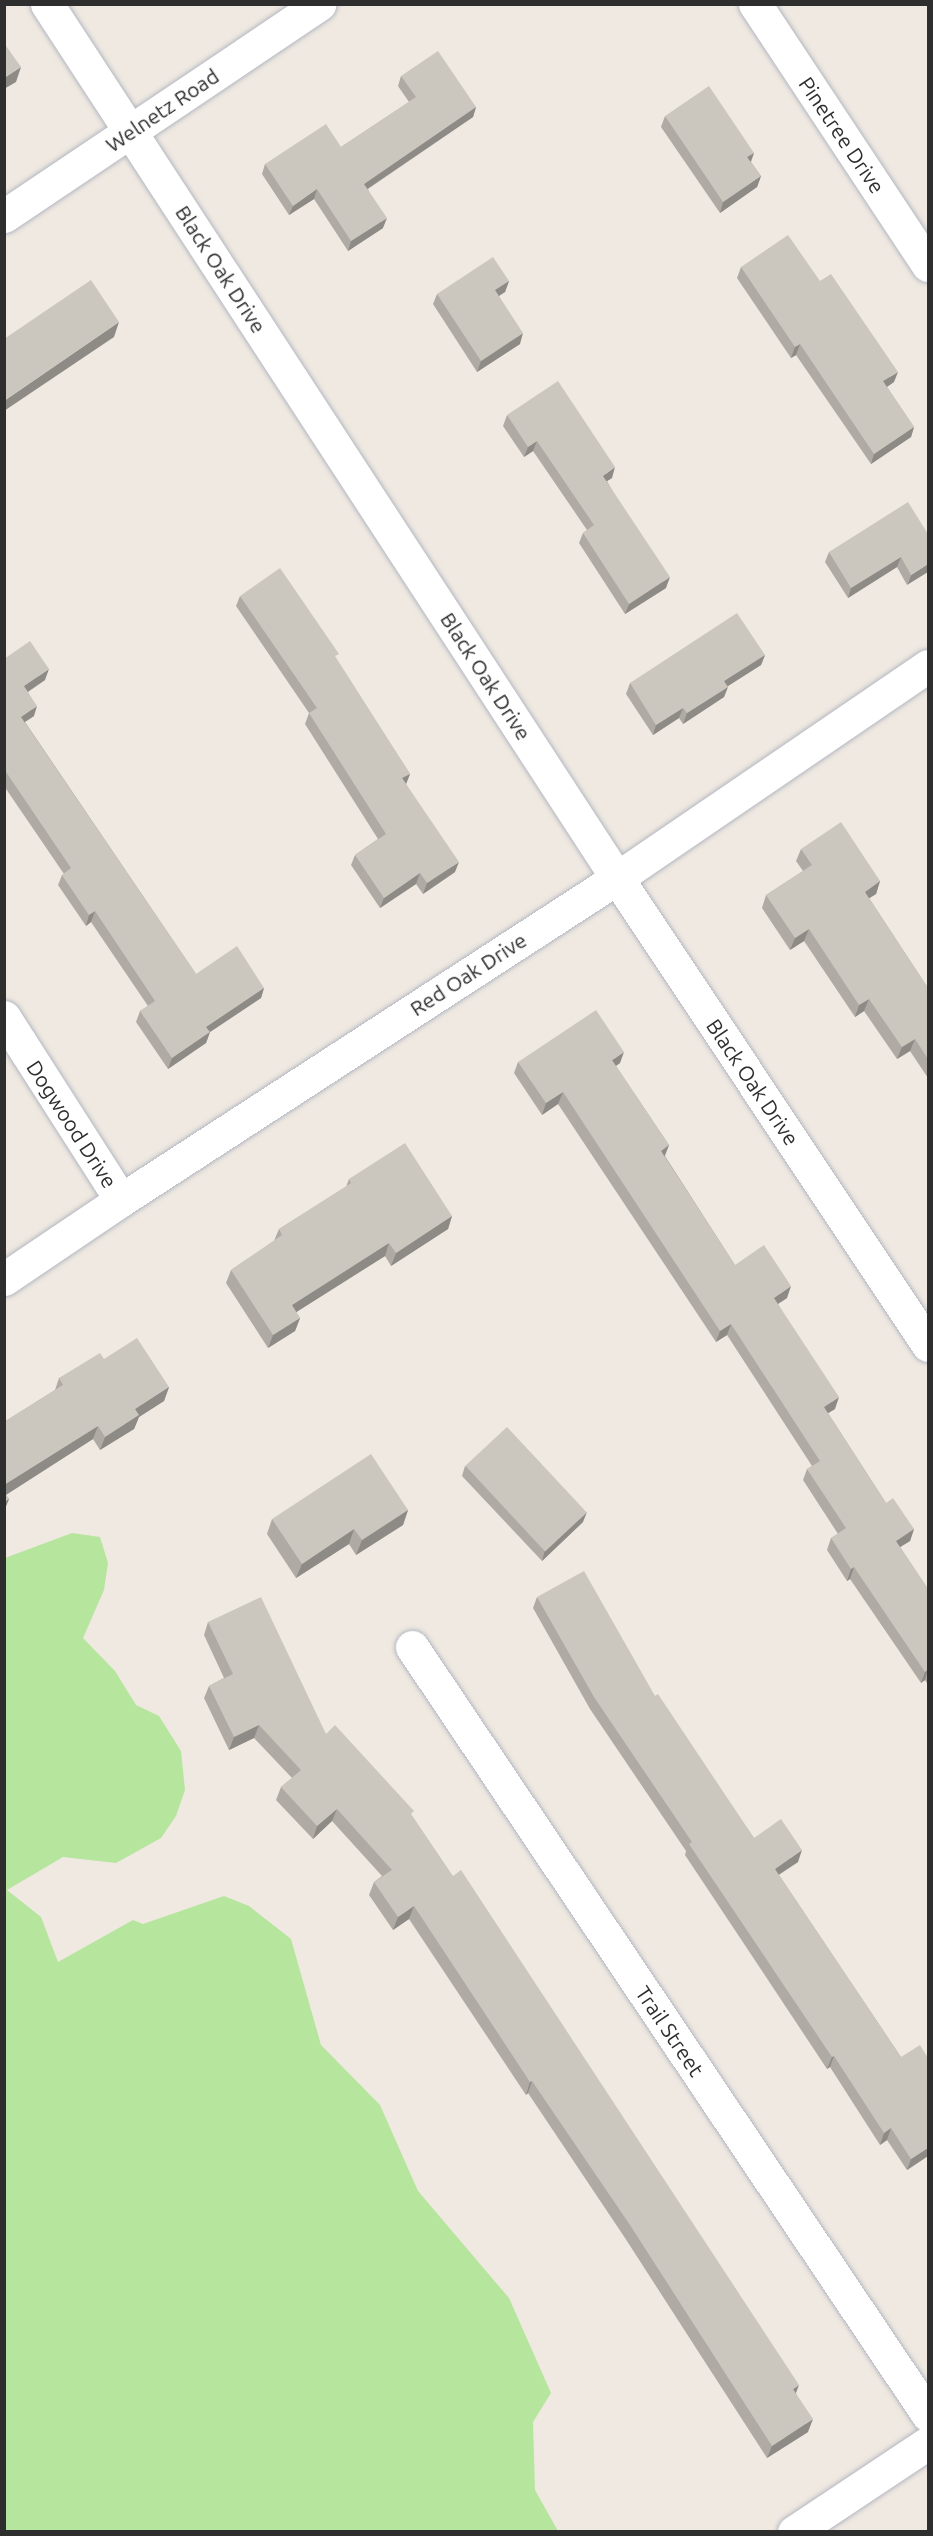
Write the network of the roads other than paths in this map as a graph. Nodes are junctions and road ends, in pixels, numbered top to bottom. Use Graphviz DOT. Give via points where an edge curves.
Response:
graph roads {
  1 [pos="47,4"];
  2 [pos="320,4"];
  3 [pos="755,4"];
  4 [pos="131,131"];
  5 [pos="4,216"];
  6 [pos="928,265"];
  7 [pos="928,666"];
  8 [pos="617,878"];
  9 [pos="4,1017"];
  10 [pos="121,1200"];
  11 [pos="4,1279"];
  12 [pos="928,1345"];
  13 [pos="412,1647"];
  14 [pos="928,2415"];
  15 [pos="928,2443"];
  16 [pos="794,2532"];
  1 -- 4 [label="street, Black Oak Drive"];
  2 -- 4 [label="street, Welnetz Road"];
  3 -- 6 [label="street, Pinetree Drive"];
  4 -- 5 [label="street, Welnetz Road"];
  4 -- 8 [label="street, Black Oak Drive"];
  7 -- 8 [label="street, Red Oak Drive"];
  8 -- 10 [label="street, Red Oak Drive"];
  8 -- 12 [label="street, Black Oak Drive"];
  9 -- 10 [label="street, Dogwood Drive"];
  10 -- 11 [label="street, Red Oak Drive"];
  13 -- 14 [label="street, Trail Street"];
  15 -- 16 [label="street"];
}
